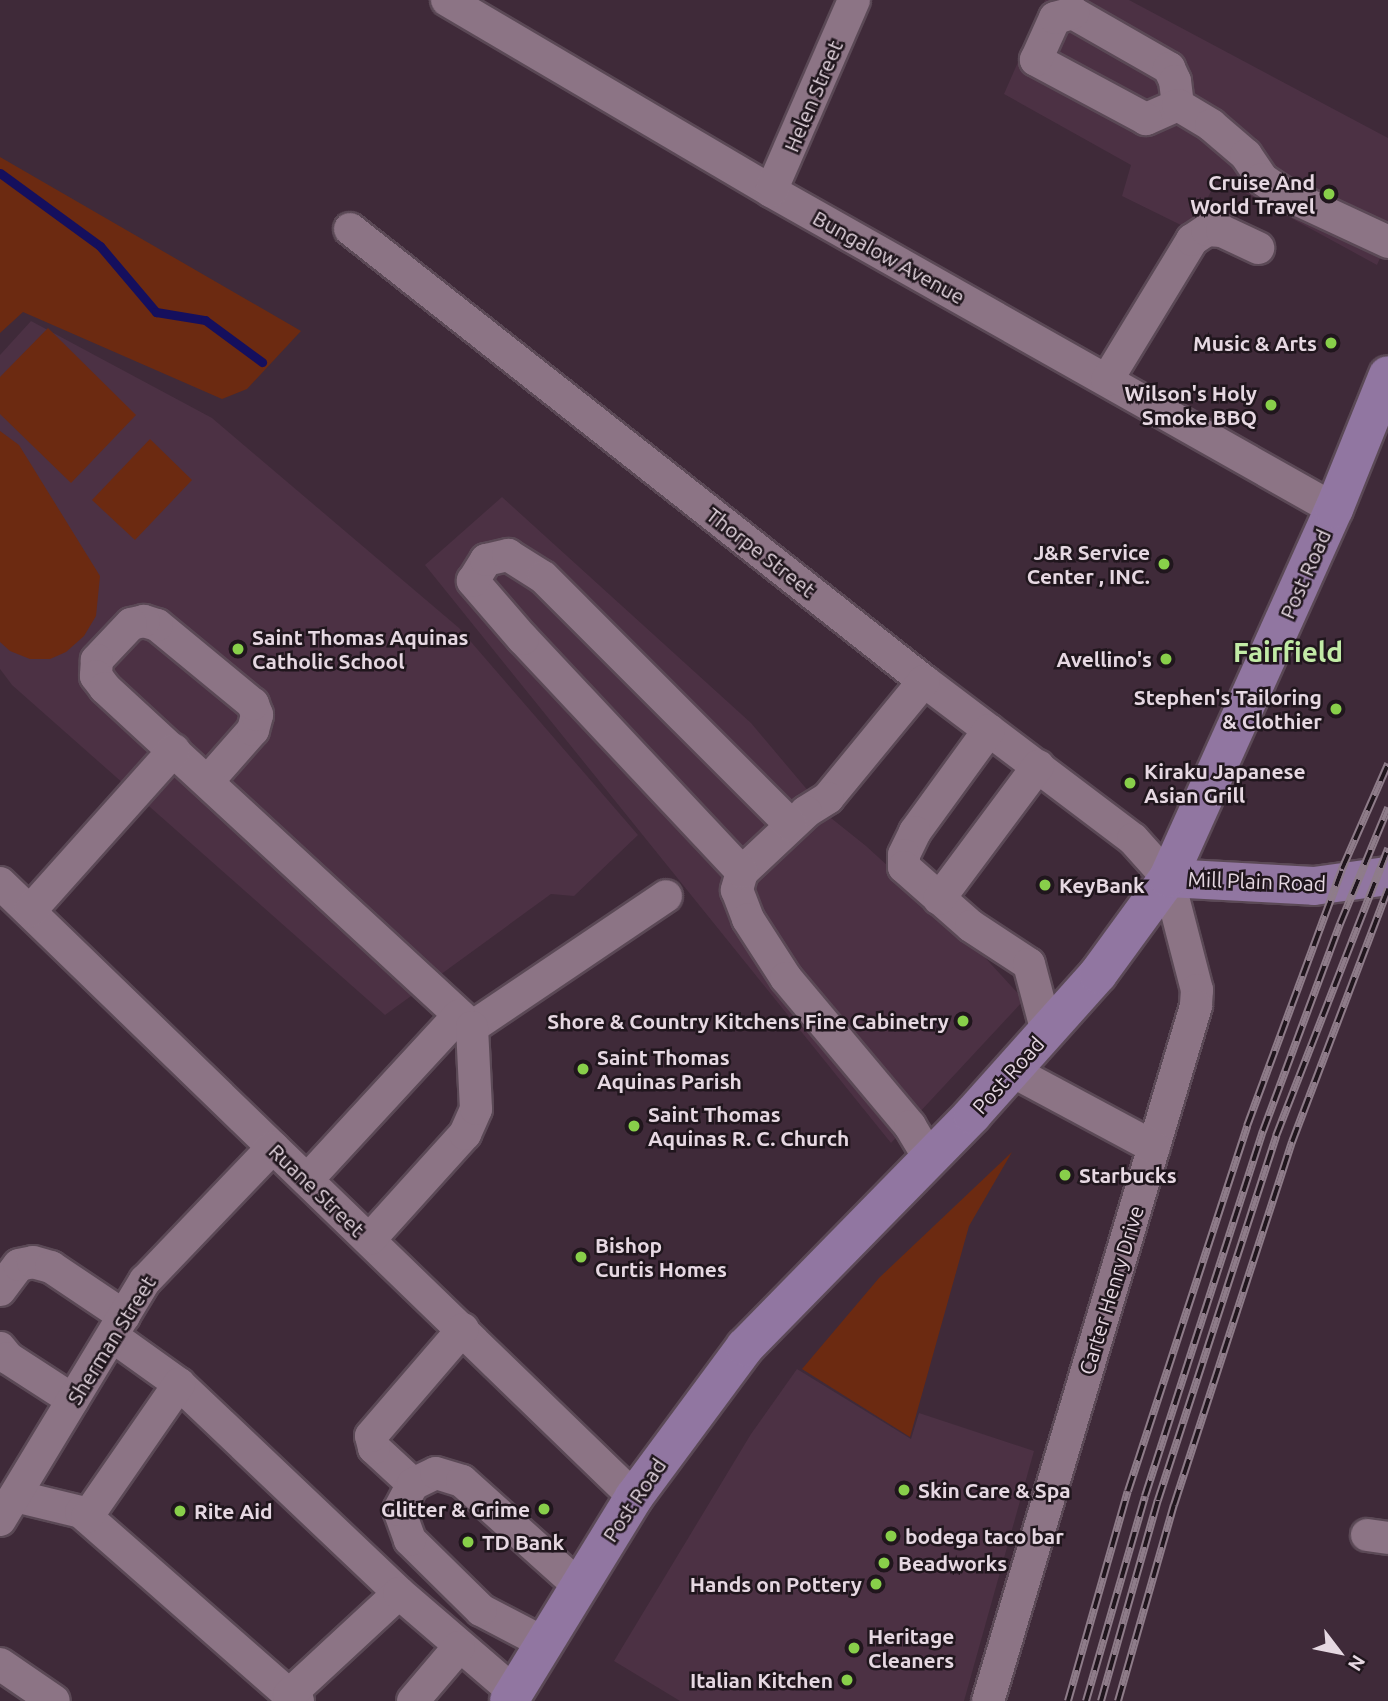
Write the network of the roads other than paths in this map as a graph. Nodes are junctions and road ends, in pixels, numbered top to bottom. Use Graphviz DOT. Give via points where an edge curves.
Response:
graph roads {
  1 [pos="447,0"];
  2 [pos="854,0"];
  3 [pos="1178,105"];
  4 [pos="771,191"];
  5 [pos="350,229"];
  6 [pos="1388,242"];
  7 [pos="1258,248"];
  8 [pos="1388,375"];
  9 [pos="1107,380"];
  10 [pos="1334,509"];
  11 [pos="925,681"];
  12 [pos="989,730"];
  13 [pos="174,750"];
  14 [pos="1038,766"];
  15 [pos="208,781"];
  16 [pos="791,825"];
  17 [pos="742,872"];
  18 [pos="1388,876"];
  19 [pos="1168,878"];
  20 [pos="0,883"];
  21 [pos="666,897"];
  22 [pos="939,899"];
  23 [pos="30,911"];
  24 [pos="466,1021"];
  25 [pos="1047,1032"];
  26 [pos="1012,1071"];
  27 [pos="273,1147"];
  28 [pos="1154,1147"];
  29 [pos="930,1159"];
  30 [pos="307,1180"];
  31 [pos="369,1239"];
  32 [pos="0,1290"];
  33 [pos="118,1326"];
  34 [pos="463,1329"];
  35 [pos="0,1348"];
  36 [pos="179,1384"];
  37 [pos="73,1400"];
  38 [pos="412,1484"];
  39 [pos="634,1497"];
  40 [pos="7,1508"];
  41 [pos="87,1517"];
  42 [pos="579,1586"];
  43 [pos="399,1593"];
  44 [pos="544,1643"];
  45 [pos="459,1647"];
  46 [pos="1,1669"];
  47 [pos="512,1696"];
  48 [pos="294,1698"];
  49 [pos="54,1701"];
  50 [pos="412,1701"];
  51 [pos="988,1701"];
  1 -- 4 [label="street, Bungalow Avenue"];
  2 -- 4 [label="street, Helen Street"];
  3 -- 6 [label="street" via="1211,125 1246,155 1262,179 1281,192"];
  4 -- 9 [label="street, Bungalow Avenue"];
  5 -- 11 [label="street, Thorpe Street"];
  7 -- 9 [label="street" via="1222,231 1207,230 1192,240"];
  8 -- 10 [label="main road, Post Road"];
  9 -- 10 [label="street, Bungalow Avenue"];
  10 -- 19 [label="main road, Post Road"];
  11 -- 12 [label="street, Thorpe Street"];
  11 -- 16 [label="street" via="828,799"];
  12 -- 14 [label="street, Thorpe Street"];
  12 -- 22 [label="street" via="915,832 904,855 904,867"];
  13 -- 15 [label="street"];
  13 -- 15 [label="street" via="96,676 97,660 131,625 144,621 157,625 253,704 257,715 253,730"];
  13 -- 23 [label="street"];
  14 -- 19 [label="street, Thorpe Street" via="1133,839"];
  14 -- 22 [label="street"];
  15 -- 24 [label="street"];
  16 -- 17 [label="street"];
  16 -- 17 [label="street" via="543,576 508,555 486,560 473,581"];
  17 -- 29 [label="street" via="737,890 748,919 778,966 909,1126"];
  18 -- 19 [label="main road, Mill Plain Road" via="1314,886"];
  19 -- 25 [label="main road, Post Road" via="1098,974"];
  19 -- 28 [label="street, Carter Henry Drive" via="1197,990"];
  20 -- 23 [label="street, Ruane Street"];
  21 -- 24 [label="street"];
  22 -- 25 [label="street" via="1029,964"];
  23 -- 27 [label="street, Ruane Street"];
  24 -- 30 [label="street"];
  24 -- 31 [label="street" via="476,1109 465,1134"];
  25 -- 26 [label="main road, Post Road"];
  26 -- 28 [label="street"];
  26 -- 29 [label="main road, Post Road"];
  27 -- 30 [label="street, Ruane Street"];
  27 -- 33 [label="street, Sherman Street" via="145,1281"];
  28 -- 51 [label="street, Carter Henry Drive"];
  29 -- 39 [label="main road, Post Road" via="746,1347"];
  30 -- 31 [label="street, Ruane Street"];
  31 -- 34 [label="street, Ruane Street"];
  32 -- 33 [label="street" via="19,1265 33,1262 51,1267"];
  33 -- 36 [label="street"];
  33 -- 37 [label="street, Sherman Street"];
  34 -- 38 [label="street" via="371,1436 374,1448"];
  34 -- 39 [label="street, Ruane Street"];
  35 -- 37 [label="street" via="8,1358"];
  36 -- 41 [label="street"];
  36 -- 43 [label="street"];
  37 -- 40 [label="street, Sherman Street"];
  38 -- 42 [label="street" via="436,1473 462,1481"];
  38 -- 44 [label="street" via="399,1510 410,1540 481,1610"];
  39 -- 42 [label="main road, Post Road"];
  40 -- 41 [label="street" via="81,1512"];
  41 -- 48 [label="street"];
  42 -- 44 [label="main road, Post Road"];
  43 -- 45 [label="street"];
  43 -- 48 [label="street"];
  44 -- 47 [label="main road, Post Road"];
  45 -- 47 [label="street"];
  45 -- 50 [label="street"];
  46 -- 49 [label="street"];
}
